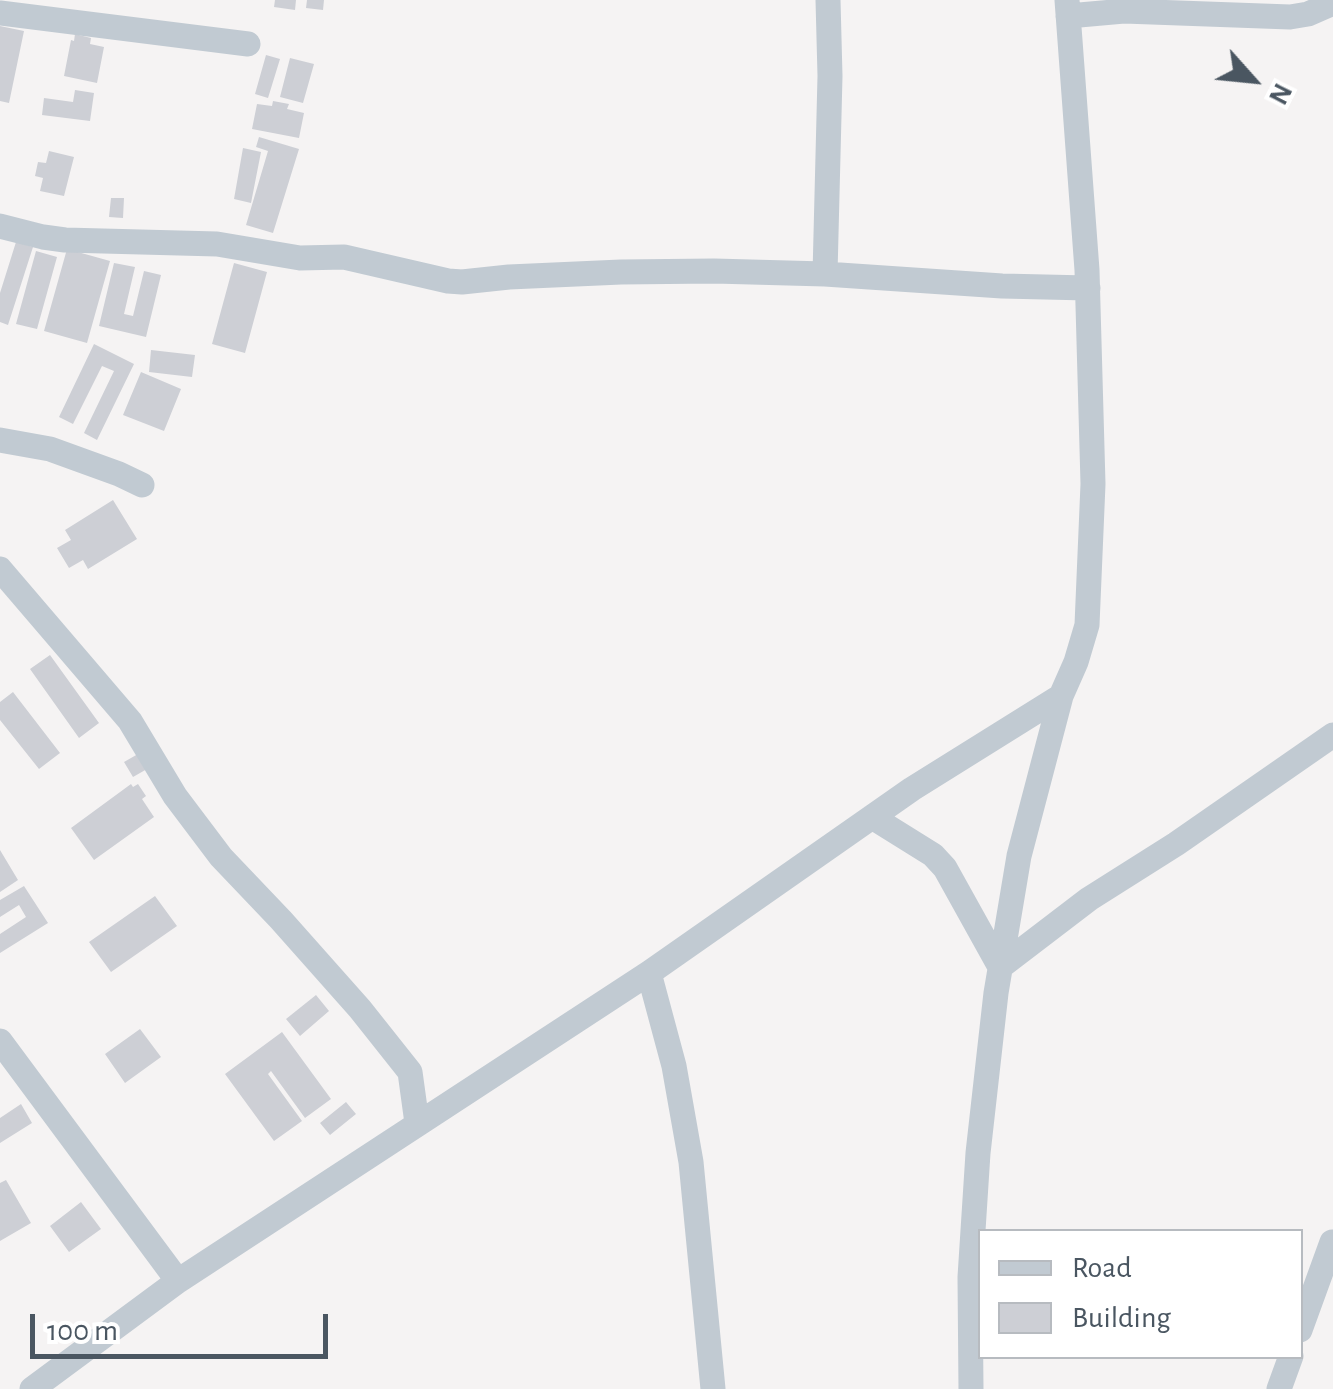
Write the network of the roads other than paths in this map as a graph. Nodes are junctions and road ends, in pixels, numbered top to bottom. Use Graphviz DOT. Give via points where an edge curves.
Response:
graph roads {
  1 [pos="828,0"];
  2 [pos="1333,3"];
  3 [pos="1068,8"];
  4 [pos="0,13"];
  5 [pos="248,44"];
  6 [pos="0,226"];
  7 [pos="824,274"];
  8 [pos="1088,288"];
  9 [pos="0,440"];
  10 [pos="142,485"];
  11 [pos="0,569"];
  12 [pos="1061,696"];
  13 [pos="1333,735"];
  14 [pos="872,817"];
  15 [pos="1000,967"];
  16 [pos="649,972"];
  17 [pos="0,1041"];
  18 [pos="417,1123"];
  19 [pos="1332,1242"];
  20 [pos="178,1281"];
  21 [pos="1303,1322"];
  22 [pos="1290,1359"];
  23 [pos="32,1389"];
  24 [pos="714,1389"];
  25 [pos="971,1389"];
  26 [pos="1279,1389"];
  1 -- 7 [label="street"];
  2 -- 3 [label="street" via="1290,16"];
  3 -- 8 [label="street"];
  4 -- 5 [label="street"];
  6 -- 7 [label="street" via="65,240 217,244 300,258 344,257 462,282 622,272"];
  7 -- 8 [label="street"];
  8 -- 12 [label="street" via="1093,484 1087,625"];
  9 -- 10 [label="street" via="50,449"];
  11 -- 18 [label="street" via="130,721 221,858 410,1072"];
  12 -- 14 [label="street"];
  12 -- 15 [label="street"];
  13 -- 15 [label="street"];
  14 -- 15 [label="street" via="945,868"];
  14 -- 16 [label="street"];
  15 -- 25 [label="street" via="977,1171"];
  16 -- 18 [label="street"];
  16 -- 24 [label="street" via="691,1162"];
  17 -- 20 [label="street"];
  18 -- 20 [label="street"];
  19 -- 21 [label="street"];
  20 -- 23 [label="street"];
  22 -- 26 [label="street"];
}
